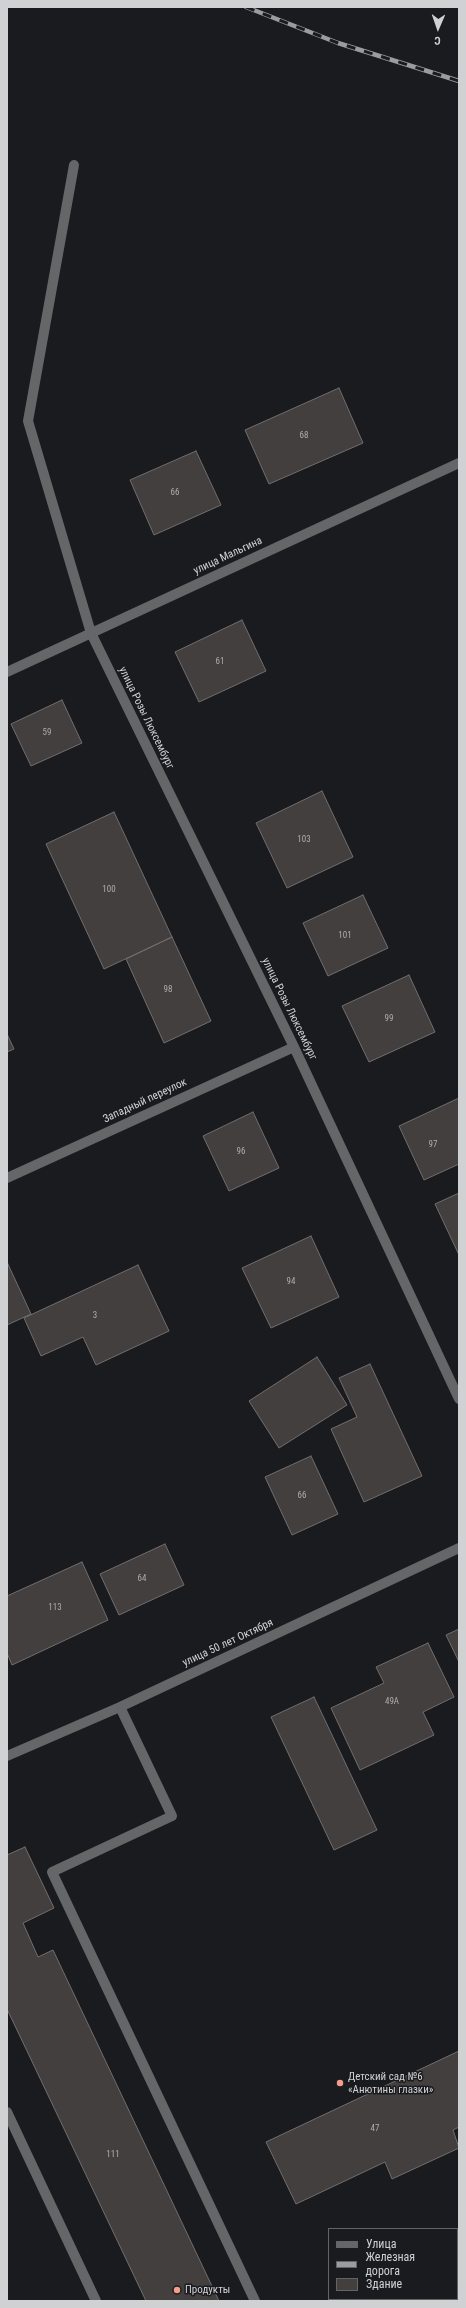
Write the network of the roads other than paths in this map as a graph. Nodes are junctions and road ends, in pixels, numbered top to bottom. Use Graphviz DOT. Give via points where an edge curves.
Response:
graph roads {
  1 [pos="74,165"];
  2 [pos="459,463"];
  3 [pos="91,633"];
  4 [pos="7,672"];
  5 [pos="294,1047"];
  6 [pos="7,1178"];
  7 [pos="459,1399"];
  8 [pos="459,1548"];
  9 [pos="120,1707"];
  10 [pos="7,1756"];
  11 [pos="7,2112"];
  12 [pos="96,2301"];
  13 [pos="255,2301"];
  1 -- 3 [label="street, улица Розы Люксембург" via="28,421"];
  2 -- 3 [label="street, улица Мальгина"];
  3 -- 4 [label="street, улица Мальгина"];
  3 -- 5 [label="street, улица Розы Люксембург"];
  5 -- 6 [label="street, Западный переулок"];
  5 -- 7 [label="street, улица Розы Люксембург"];
  8 -- 9 [label="street, улица 50 лет Октября"];
  9 -- 10 [label="street, улица 50 лет Октября"];
  9 -- 13 [label="street" via="172,1816 52,1872"];
  11 -- 12 [label="street"];
}
